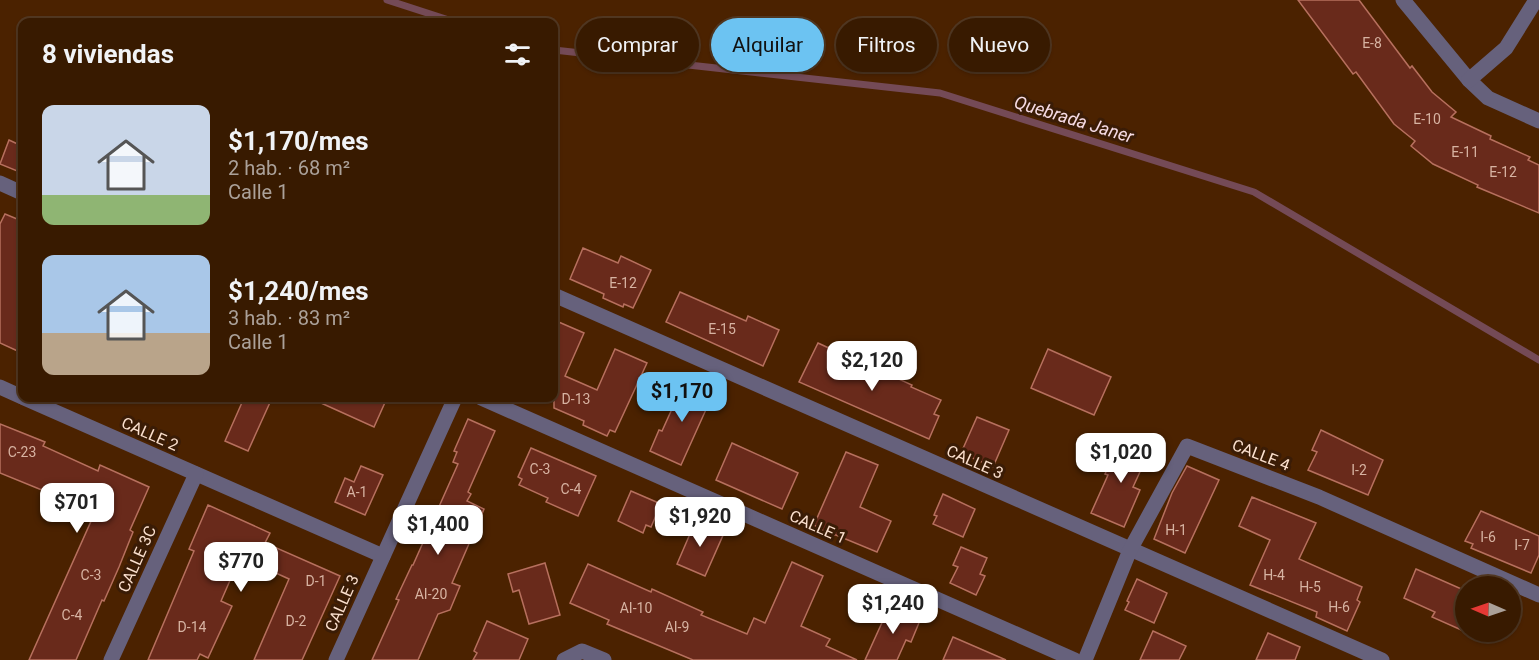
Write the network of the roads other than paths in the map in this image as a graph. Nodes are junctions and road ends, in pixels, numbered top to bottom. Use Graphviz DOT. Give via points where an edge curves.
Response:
graph roads {
  1 [pos="1403,0"];
  2 [pos="1536,0"];
  3 [pos="1468,80"];
  4 [pos="1539,121"];
  5 [pos="0,183"];
  6 [pos="18,191"];
  7 [pos="558,297"];
  8 [pos="0,387"];
  9 [pos="18,395"];
  10 [pos="34,402"];
  11 [pos="453,402"];
  12 [pos="490,402"];
  13 [pos="196,474"];
  14 [pos="1130,550"];
  15 [pos="383,556"];
  16 [pos="1539,595"];
  17 [pos="111,660"];
  18 [pos="336,660"];
  19 [pos="564,660"];
  20 [pos="604,660"];
  21 [pos="1075,660"];
  22 [pos="1084,660"];
  23 [pos="1382,660"];
  1 -- 3 [label="street"];
  2 -- 3 [label="street" via="1506,48"];
  3 -- 4 [label="street" via="1488,98"];
  5 -- 6 [label="street"];
  7 -- 14 [label="street, CALLE 3"];
  8 -- 9 [label="street, CALLE 2"];
  10 -- 13 [label="street, CALLE 2"];
  11 -- 15 [label="street, CALLE 3"];
  12 -- 21 [label="street, CALLE 1"];
  13 -- 15 [label="street, CALLE 2"];
  13 -- 17 [label="street, CALLE 3C"];
  14 -- 16 [label="street, CALLE 4" via="1187,446 1319,497"];
  14 -- 22 [label="street, CALLE 4"];
  14 -- 23 [label="street, CALLE 3"];
  15 -- 18 [label="street, CALLE 3"];
  19 -- 20 [label="street" via="582,651"];
}
